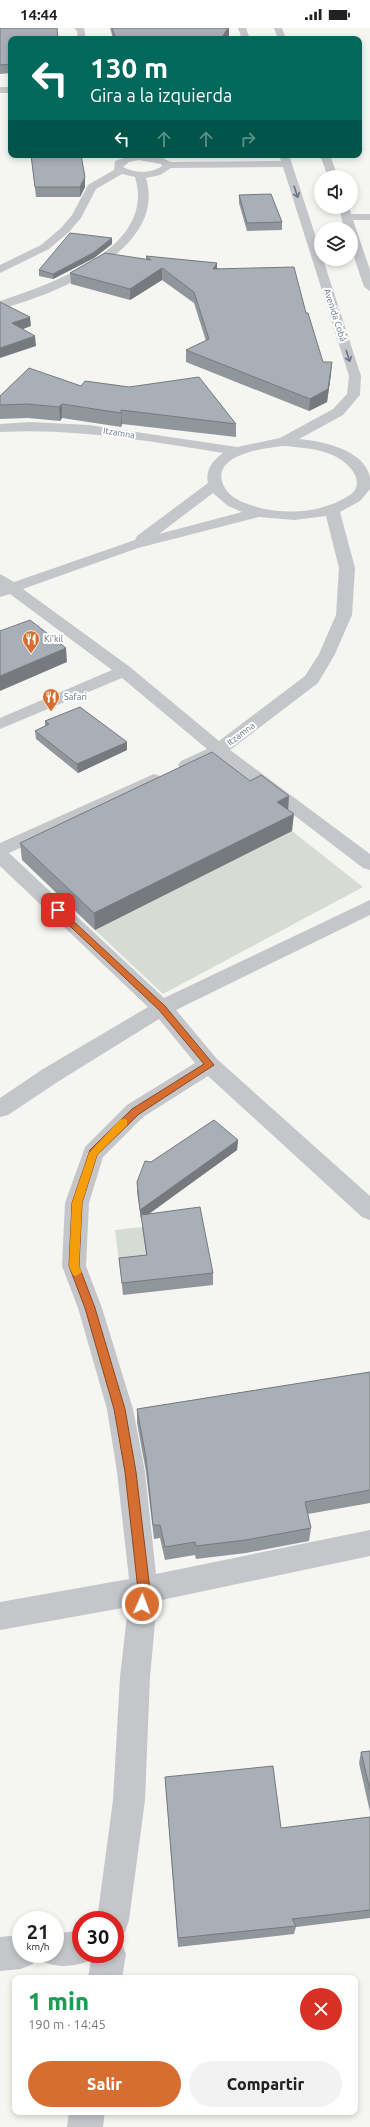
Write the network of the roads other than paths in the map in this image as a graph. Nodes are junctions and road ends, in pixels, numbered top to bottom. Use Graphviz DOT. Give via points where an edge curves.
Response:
graph roads {
  1 [pos="132,158"];
  2 [pos="158,158"];
  3 [pos="326,158"];
  4 [pos="286,159"];
  5 [pos="168,165"];
  6 [pos="121,170"];
  7 [pos="330,170"];
  8 [pos="139,174"];
  9 [pos="356,214"];
  10 [pos="370,217"];
  11 [pos="358,247"];
  12 [pos="365,260"];
  13 [pos="0,270"];
  14 [pos="370,287"];
  15 [pos="0,305"];
  16 [pos="0,428"];
  17 [pos="283,442"];
  18 [pos="237,451"];
  19 [pos="215,485"];
  20 [pos="365,487"];
  21 [pos="370,504"];
  22 [pos="332,510"];
  23 [pos="260,512"];
  24 [pos="133,545"];
  25 [pos="3,587"];
  26 [pos="124,671"];
  27 [pos="0,724"];
  28 [pos="219,750"];
  29 [pos="0,850"];
  30 [pos="0,855"];
  31 [pos="370,864"];
  32 [pos="370,907"];
  33 [pos="162,1008"];
  34 [pos="210,1065"];
  35 [pos="0,1109"];
  36 [pos="370,1210"];
  37 [pos="370,1543"];
  38 [pos="144,1590"];
  39 [pos="0,1616"];
  40 [pos="114,1911"];
  41 [pos="12,1953"];
  42 [pos="0,1954"];
  43 [pos="108,1963"];
  44 [pos="106,1975"];
  45 [pos="87,2115"];
  46 [pos="85,2127"];
  1 -- 6 [label="street" via="119,163 118,168"];
  2 -- 5 [label="street"];
  3 -- 7 [label="street"];
  4 -- 5 [label="street"];
  4 -- 17 [label="street, Avenida Cobá, one-way" via="355,376 353,395 338,412"];
  5 -- 8 [label="street" via="162,171"];
  6 -- 8 [label="street"];
  6 -- 13 [label="street" via="92,187 77,216 45,248"];
  8 -- 15 [label="street" via="144,197 141,216 134,230 118,248 84,271 35,294"];
  9 -- 10 [label="street"];
  11 -- 12 [label="street"];
  12 -- 14 [label="street"];
  16 -- 18 [label="street, Itzamna" via="19,426 99,430"];
  17 -- 18 [label="street"];
  17 -- 20 [label="street" via="332,449 350,458 361,469"];
  18 -- 19 [label="street" via="222,460 214,472"];
  19 -- 23 [label="street" via="223,496"];
  19 -- 24 [label="street"];
  20 -- 21 [label="street"];
  20 -- 22 [label="street" via="349,502"];
  22 -- 23 [label="street" via="309,515"];
  22 -- 28 [label="street, Itzamna" via="347,568 344,615 328,654 312,679"];
  23 -- 24 [label="street"];
  24 -- 25 [label="street"];
  25 -- 26 [label="street"];
  26 -- 27 [label="street"];
  26 -- 28 [label="street"];
  28 -- 29 [label="street, Itzamna"];
  28 -- 31 [label="street"];
  30 -- 33 [label="street"];
  32 -- 33 [label="street"];
  33 -- 34 [label="street"];
  33 -- 35 [label="street" via="51,1074"];
  34 -- 36 [label="street"];
  34 -- 38 [label="street" via="135,1111 93,1153 77,1203 74,1266 90,1308 120,1409"];
  37 -- 38 [label="street"];
  38 -- 39 [label="street"];
  38 -- 40 [label="street" via="135,1676 129,1800"];
  41 -- 42 [label="street"];
  43 -- 44 [label="street"];
  45 -- 46 [label="street"];
}
